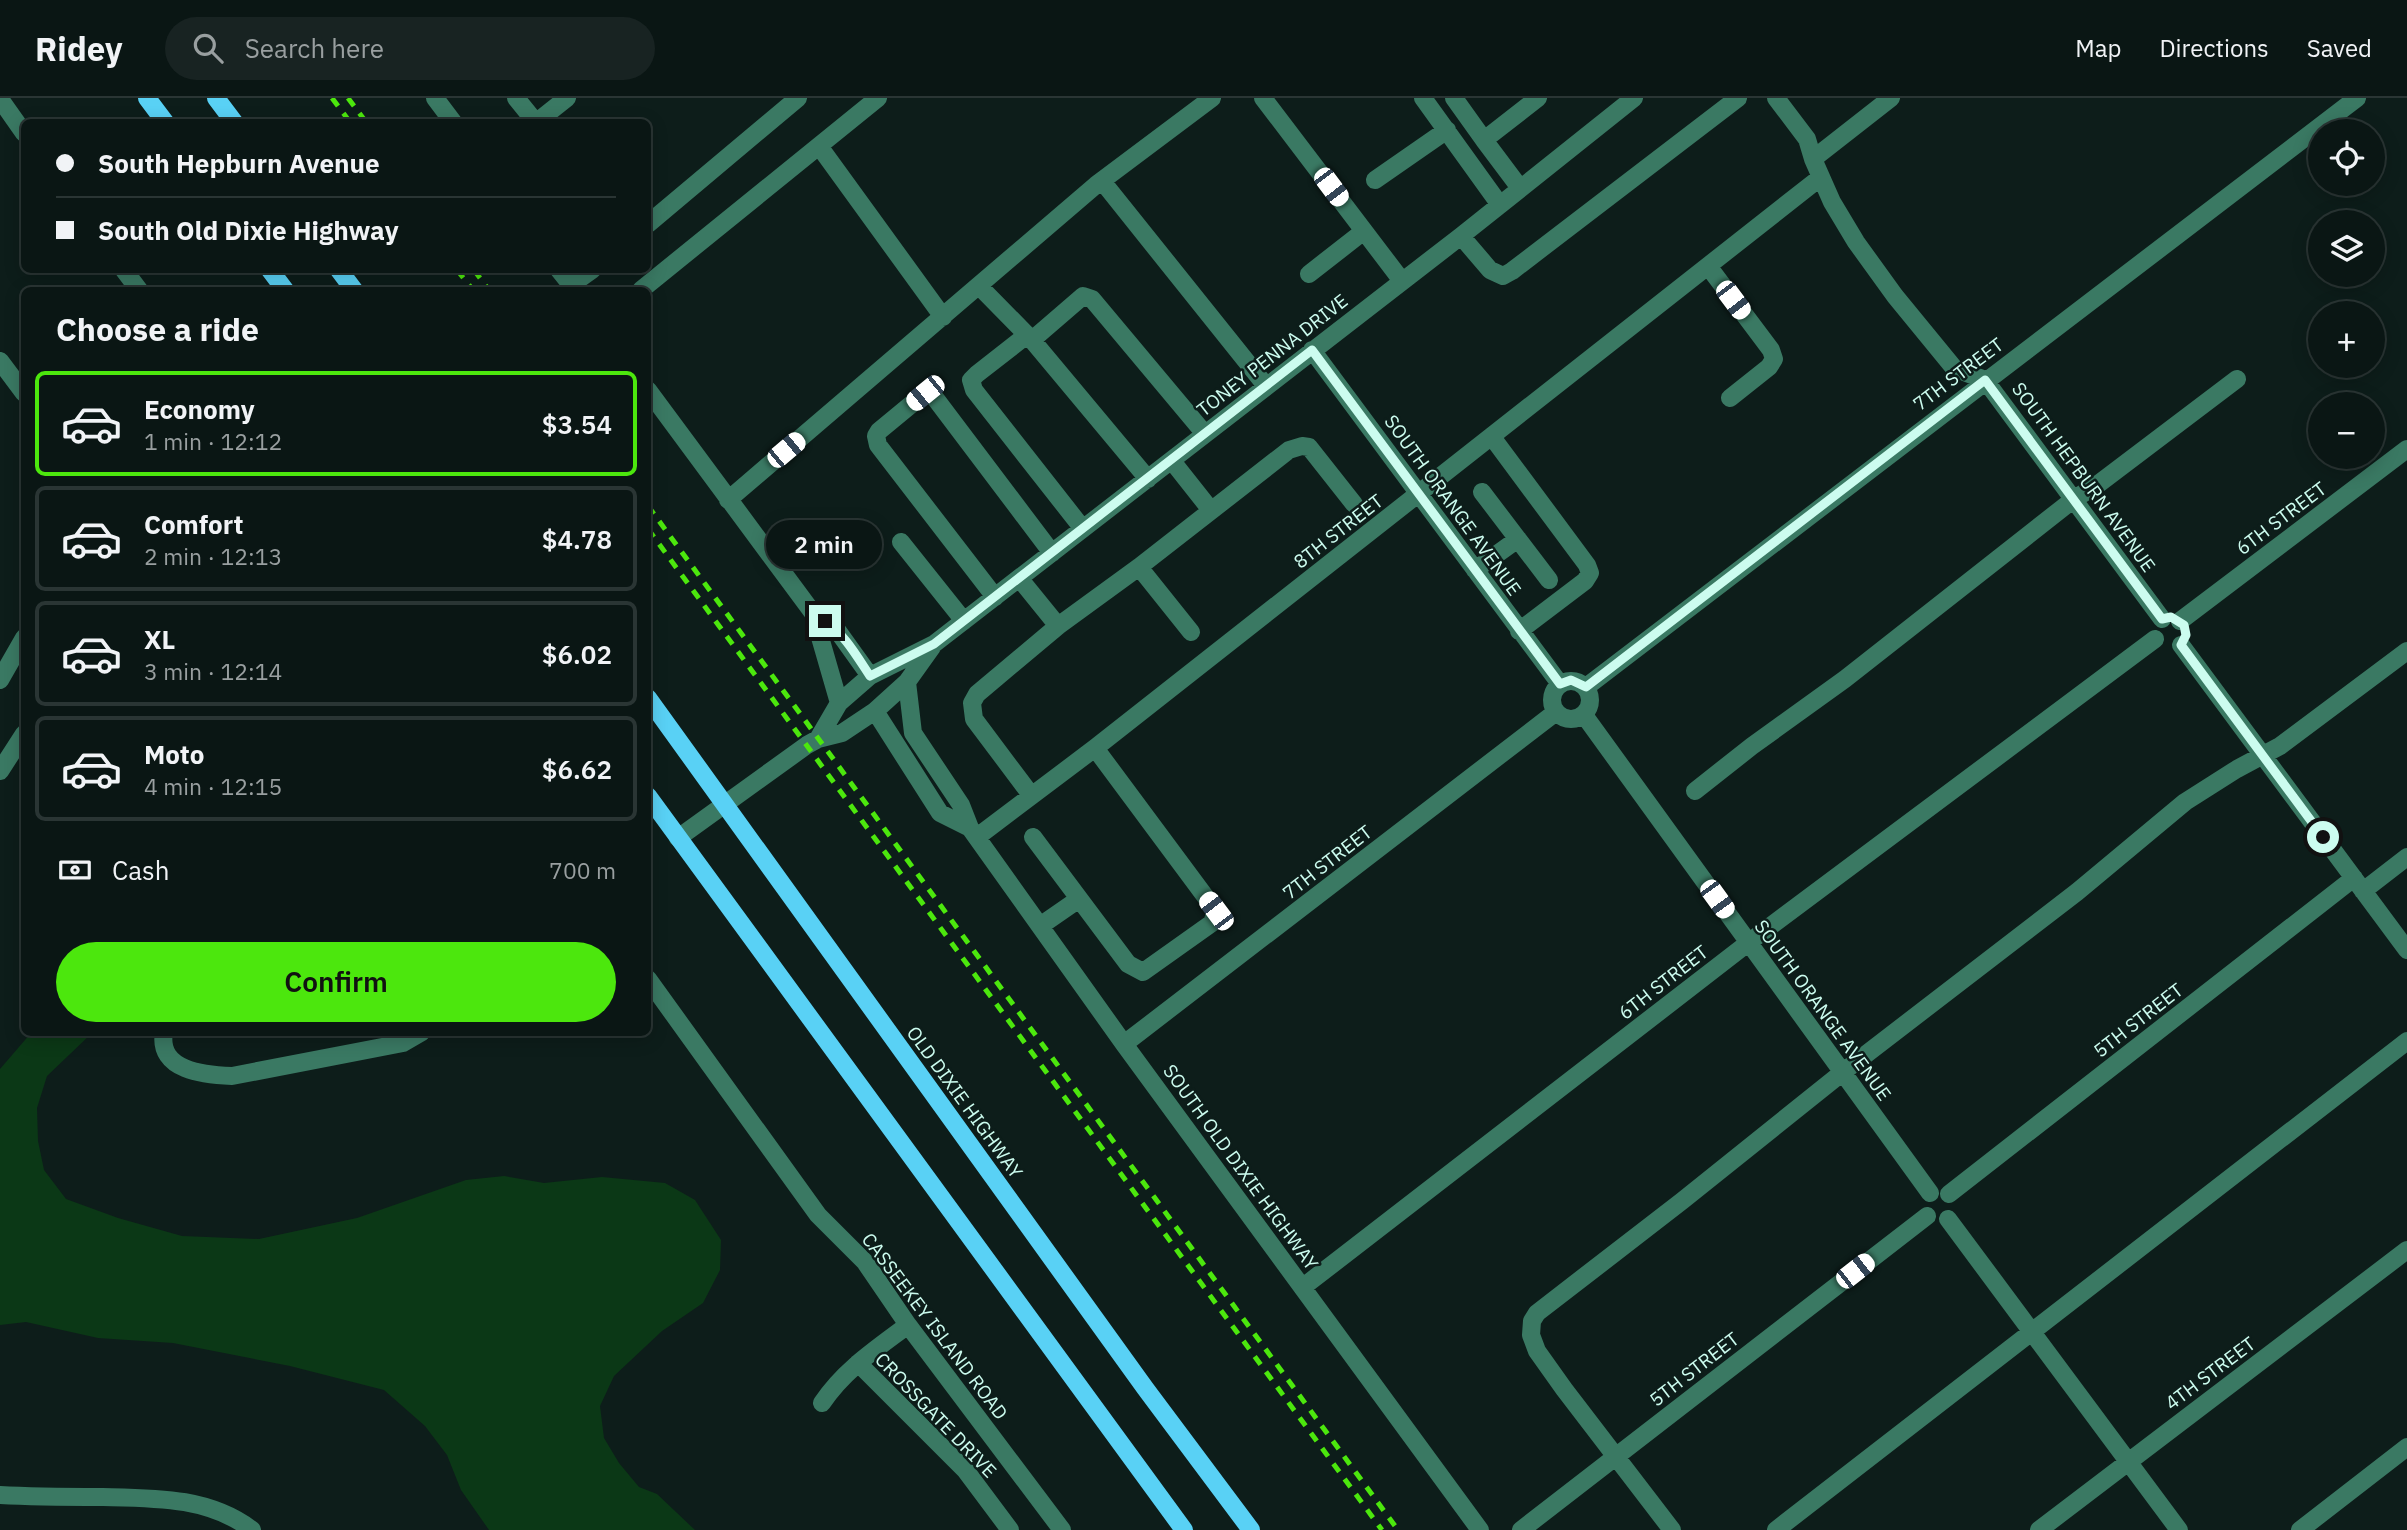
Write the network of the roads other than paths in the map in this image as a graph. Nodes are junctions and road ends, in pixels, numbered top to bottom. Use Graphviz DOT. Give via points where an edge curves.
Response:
graph roads {
  1 [pos="147,98"];
  2 [pos="216,98"];
  3 [pos="435,98"];
  4 [pos="516,98"];
  5 [pos="567,98"];
  6 [pos="797,98"];
  7 [pos="878,98"];
  8 [pos="1212,98"];
  9 [pos="1264,98"];
  10 [pos="1423,98"];
  11 [pos="1454,98"];
  12 [pos="1538,98"];
  13 [pos="1738,98"];
  14 [pos="1776,98"];
  15 [pos="1891,98"];
  16 [pos="2357,98"];
  17 [pos="0,99"];
  18 [pos="1627,100"];
  19 [pos="163,119"];
  20 [pos="231,119"];
  21 [pos="451,119"];
  22 [pos="533,119"];
  23 [pos="541,119"];
  24 [pos="21,129"];
  25 [pos="1447,130"];
  26 [pos="1484,140"];
  27 [pos="819,146"];
  28 [pos="1813,159"];
  29 [pos="1821,177"];
  30 [pos="1375,180"];
  31 [pos="1102,181"];
  32 [pos="1521,188"];
  33 [pos="1500,205"];
  34 [pos="651,221"];
  35 [pos="1364,231"];
  36 [pos="1461,236"];
  37 [pos="1708,266"];
  38 [pos="561,273"];
  39 [pos="589,273"];
  40 [pos="1309,274"];
  41 [pos="1402,281"];
  42 [pos="979,286"];
  43 [pos="572,287"];
  44 [pos="574,287"];
  45 [pos="645,287"];
  46 [pos="943,317"];
  47 [pos="1029,337"];
  48 [pos="1312,350"];
  49 [pos="0,361"];
  50 [pos="2237,379"];
  51 [pos="1985,380"];
  52 [pos="1266,386"];
  53 [pos="21,389"];
  54 [pos="651,394"];
  55 [pos="1730,398"];
  56 [pos="1205,434"];
  57 [pos="1492,437"];
  58 [pos="2407,449"];
  59 [pos="1172,461"];
  60 [pos="1148,479"];
  61 [pos="1482,492"];
  62 [pos="1419,494"];
  63 [pos="2074,499"];
  64 [pos="728,500"];
  65 [pos="1354,504"];
  66 [pos="1210,509"];
  67 [pos="1083,529"];
  68 [pos="1518,539"];
  69 [pos="901,542"];
  70 [pos="1052,552"];
  71 [pos="1139,566"];
  72 [pos="1475,570"];
  73 [pos="1019,578"];
  74 [pos="1549,580"];
  75 [pos="995,597"];
  76 [pos="813,613"];
  77 [pos="2171,620"];
  78 [pos="964,621"];
  79 [pos="1058,626"];
  80 [pos="1520,631"];
  81 [pos="1191,632"];
  82 [pos="2155,639"];
  83 [pos="21,643"];
  84 [pos="934,644"];
  85 [pos="2181,645"];
  86 [pos="2407,651"];
  87 [pos="870,676"];
  88 [pos="0,680"];
  89 [pos="907,682"];
  90 [pos="1560,684"];
  91 [pos="1586,687"];
  92 [pos="651,702"];
  93 [pos="839,703"];
  94 [pos="874,711"];
  95 [pos="1556,712"];
  96 [pos="1584,715"];
  97 [pos="21,739"];
  98 [pos="818,739"];
  99 [pos="1095,748"];
  100 [pos="2263,754"];
  101 [pos="0,771"];
  102 [pos="1695,790"];
  103 [pos="1031,796"];
  104 [pos="651,800"];
  105 [pos="725,804"];
  106 [pos="973,832"];
  107 [pos="1034,837"];
  108 [pos="678,838"];
  109 [pos="2407,857"];
  110 [pos="2358,884"];
  111 [pos="1079,899"];
  112 [pos="1040,926"];
  113 [pos="1748,943"];
  114 [pos="2407,950"];
  115 [pos="651,983"];
  116 [pos="164,1036"];
  117 [pos="416,1036"];
  118 [pos="2407,1041"];
  119 [pos="1124,1044"];
  120 [pos="1843,1072"];
  121 [pos="1930,1193"];
  122 [pos="1949,1194"];
  123 [pos="1927,1216"];
  124 [pos="1948,1219"];
  125 [pos="2407,1251"];
  126 [pos="1303,1287"];
  127 [pos="908,1325"];
  128 [pos="2034,1332"];
  129 [pos="858,1363"];
  130 [pos="822,1403"];
  131 [pos="2407,1447"];
  132 [pos="1615,1456"];
  133 [pos="2128,1461"];
  134 [pos="0,1495"];
  135 [pos="253,1530"];
  136 [pos="1010,1530"];
  137 [pos="1062,1530"];
  138 [pos="1184,1530"];
  139 [pos="1251,1530"];
  140 [pos="1480,1530"];
  141 [pos="1521,1530"];
  142 [pos="1672,1530"];
  143 [pos="1776,1530"];
  144 [pos="2039,1530"];
  145 [pos="2179,1530"];
  146 [pos="2300,1530"];
  1 -- 19 [label="main road"];
  2 -- 20 [label="main road"];
  3 -- 21 [label="street"];
  4 -- 22 [label="street"];
  5 -- 23 [label="street"];
  6 -- 34 [label="street"];
  7 -- 27 [label="street"];
  8 -- 31 [label="street"];
  9 -- 35 [label="street"];
  10 -- 25 [label="street"];
  11 -- 26 [label="street"];
  12 -- 26 [label="street"];
  13 -- 36 [label="street" via="1503,276 1490,270"];
  14 -- 28 [label="street, SOUTH HEPBURN AVENUE" via="1807,139"];
  15 -- 28 [label="street"];
  16 -- 51 [label="street, 7TH STREET"];
  17 -- 24 [label="street"];
  18 -- 32 [label="street, TONEY PENNA DRIVE"];
  25 -- 30 [label="street"];
  25 -- 33 [label="street"];
  26 -- 32 [label="street"];
  27 -- 45 [label="street"];
  27 -- 46 [label="street"];
  28 -- 29 [label="street, SOUTH HEPBURN AVENUE"];
  29 -- 37 [label="street, 8TH STREET"];
  29 -- 51 [label="street, SOUTH HEPBURN AVENUE" via="1856,242 1933,345 1954,368"];
  31 -- 42 [label="street"];
  31 -- 52 [label="street"];
  32 -- 33 [label="street, TONEY PENNA DRIVE"];
  33 -- 36 [label="street, TONEY PENNA DRIVE"];
  35 -- 40 [label="street"];
  35 -- 41 [label="street"];
  36 -- 41 [label="street, TONEY PENNA DRIVE"];
  37 -- 55 [label="street" via="1774,359"];
  37 -- 57 [label="street, 8TH STREET"];
  38 -- 43 [label="street"];
  39 -- 44 [label="street"];
  41 -- 48 [label="street, TONEY PENNA DRIVE"];
  42 -- 46 [label="street"];
  42 -- 47 [label="street"];
  46 -- 64 [label="street"];
  47 -- 56 [label="street" via="1083,296 1092,299"];
  47 -- 60 [label="street"];
  47 -- 67 [label="street" via="971,380 974,390"];
  48 -- 52 [label="street, TONEY PENNA DRIVE"];
  48 -- 62 [label="street, SOUTH ORANGE AVENUE"];
  49 -- 53 [label="street"];
  50 -- 63 [label="street"];
  51 -- 63 [label="street, SOUTH HEPBURN AVENUE"];
  51 -- 91 [label="street, 7TH STREET"];
  52 -- 56 [label="street, TONEY PENNA DRIVE"];
  54 -- 64 [label="street"];
  56 -- 59 [label="street, TONEY PENNA DRIVE"];
  57 -- 62 [label="street, 8TH STREET"];
  57 -- 80 [label="street" via="1590,573"];
  58 -- 77 [label="street, 6TH STREET"];
  59 -- 60 [label="street, TONEY PENNA DRIVE"];
  59 -- 66 [label="street"];
  60 -- 67 [label="street, TONEY PENNA DRIVE"];
  61 -- 68 [label="street"];
  62 -- 72 [label="street, SOUTH ORANGE AVENUE"];
  62 -- 99 [label="street, 8TH STREET"];
  63 -- 77 [label="street, SOUTH HEPBURN AVENUE"];
  63 -- 102 [label="street"];
  64 -- 76 [label="street"];
  65 -- 66 [label="street" via="1315,453 1302,446 1289,450"];
  66 -- 71 [label="street"];
  67 -- 70 [label="street, TONEY PENNA DRIVE"];
  68 -- 72 [label="street"];
  68 -- 74 [label="street"];
  69 -- 78 [label="street"];
  70 -- 73 [label="street, TONEY PENNA DRIVE"];
  70 -- 75 [label="street" via="932,394 925,393 878,431 878,445"];
  71 -- 79 [label="street"];
  71 -- 81 [label="street"];
  72 -- 80 [label="street, SOUTH ORANGE AVENUE"];
  73 -- 75 [label="street, TONEY PENNA DRIVE"];
  73 -- 79 [label="street"];
  75 -- 78 [label="street, TONEY PENNA DRIVE"];
  76 -- 87 [label="street" via="837,629"];
  76 -- 93 [label="street"];
  77 -- 82 [label="street" via="2154,630"];
  77 -- 85 [label="street" via="2184,625"];
  78 -- 84 [label="street, TONEY PENNA DRIVE"];
  79 -- 103 [label="street" via="977,694 972,704 974,719"];
  80 -- 90 [label="street, SOUTH ORANGE AVENUE"];
  82 -- 85 [label="street" via="2166,649"];
  82 -- 113 [label="street, 6TH STREET"];
  83 -- 88 [label="street"];
  84 -- 87 [label="street, TONEY PENNA DRIVE"];
  84 -- 89 [label="street, TONEY PENNA DRIVE"];
  85 -- 100 [label="street"];
  86 -- 100 [label="street"];
  87 -- 93 [label="street, TONEY PENNA DRIVE"];
  89 -- 94 [label="street, TONEY PENNA DRIVE"];
  89 -- 106 [label="street, SOUTH OLD DIXIE HIGHWAY" via="913,733 961,805"];
  90 -- 91 [label="street" via="1571,680"];
  90 -- 95 [label="street" via="1552,694"];
  91 -- 96 [label="street" via="1591,698"];
  92 -- 105 [label="main road, OLD DIXIE HIGHWAY"];
  93 -- 98 [label="street, TONEY PENNA DRIVE"];
  94 -- 98 [label="street, TONEY PENNA DRIVE" via="842,733"];
  94 -- 106 [label="street, SOUTH OLD DIXIE HIGHWAY" via="940,813"];
  95 -- 96 [label="street" via="1566,719"];
  95 -- 119 [label="street, 7TH STREET"];
  96 -- 113 [label="street, SOUTH ORANGE AVENUE"];
  97 -- 101 [label="street"];
  98 -- 105 [label="street, TONEY PENNA DRIVE"];
  99 -- 103 [label="street, 8TH STREET"];
  99 -- 111 [label="street" via="1216,911 1212,923 1143,972 1128,964"];
  100 -- 110 [label="street"];
  100 -- 120 [label="street" via="2185,802 2077,892"];
  103 -- 106 [label="street, 8TH STREET"];
  104 -- 108 [label="main road"];
  105 -- 108 [label="street, TONEY PENNA DRIVE"];
  105 -- 139 [label="main road, OLD DIXIE HIGHWAY"];
  106 -- 112 [label="street, SOUTH OLD DIXIE HIGHWAY"];
  107 -- 111 [label="street"];
  108 -- 138 [label="main road"];
  109 -- 110 [label="street, 5TH STREET"];
  110 -- 114 [label="street"];
  110 -- 122 [label="street, 5TH STREET"];
  111 -- 112 [label="street"];
  112 -- 119 [label="street, SOUTH OLD DIXIE HIGHWAY"];
  113 -- 120 [label="street, SOUTH ORANGE AVENUE"];
  113 -- 126 [label="street, 6TH STREET"];
  115 -- 127 [label="street, CASSEEKEY ISLAND ROAD" via="818,1214 865,1262"];
  116 -- 117 [label="street" via="170,1058 187,1071 218,1076 403,1044"];
  118 -- 128 [label="street"];
  119 -- 126 [label="street, SOUTH OLD DIXIE HIGHWAY"];
  120 -- 121 [label="street, SOUTH ORANGE AVENUE"];
  120 -- 132 [label="street" via="1543,1307 1532,1321 1537,1351"];
  121 -- 122 [label="street"];
  121 -- 123 [label="street" via="1923,1206"];
  122 -- 124 [label="street" via="1954,1206"];
  123 -- 124 [label="street" via="1934,1221"];
  123 -- 132 [label="street, 5TH STREET"];
  124 -- 128 [label="street"];
  125 -- 133 [label="street, 4TH STREET"];
  126 -- 140 [label="street, SOUTH OLD DIXIE HIGHWAY"];
  127 -- 129 [label="street, CROSSGATE DRIVE"];
  127 -- 137 [label="street, CASSEEKEY ISLAND ROAD"];
  128 -- 133 [label="street"];
  128 -- 143 [label="street"];
  129 -- 130 [label="street, CROSSGATE DRIVE"];
  129 -- 136 [label="street, CROSSGATE DRIVE" via="966,1471"];
  131 -- 146 [label="street"];
  132 -- 141 [label="street, 5TH STREET"];
  132 -- 142 [label="street"];
  133 -- 144 [label="street, 4TH STREET"];
  133 -- 145 [label="street"];
  134 -- 135 [label="street" via="161,1498 202,1505"];
}
